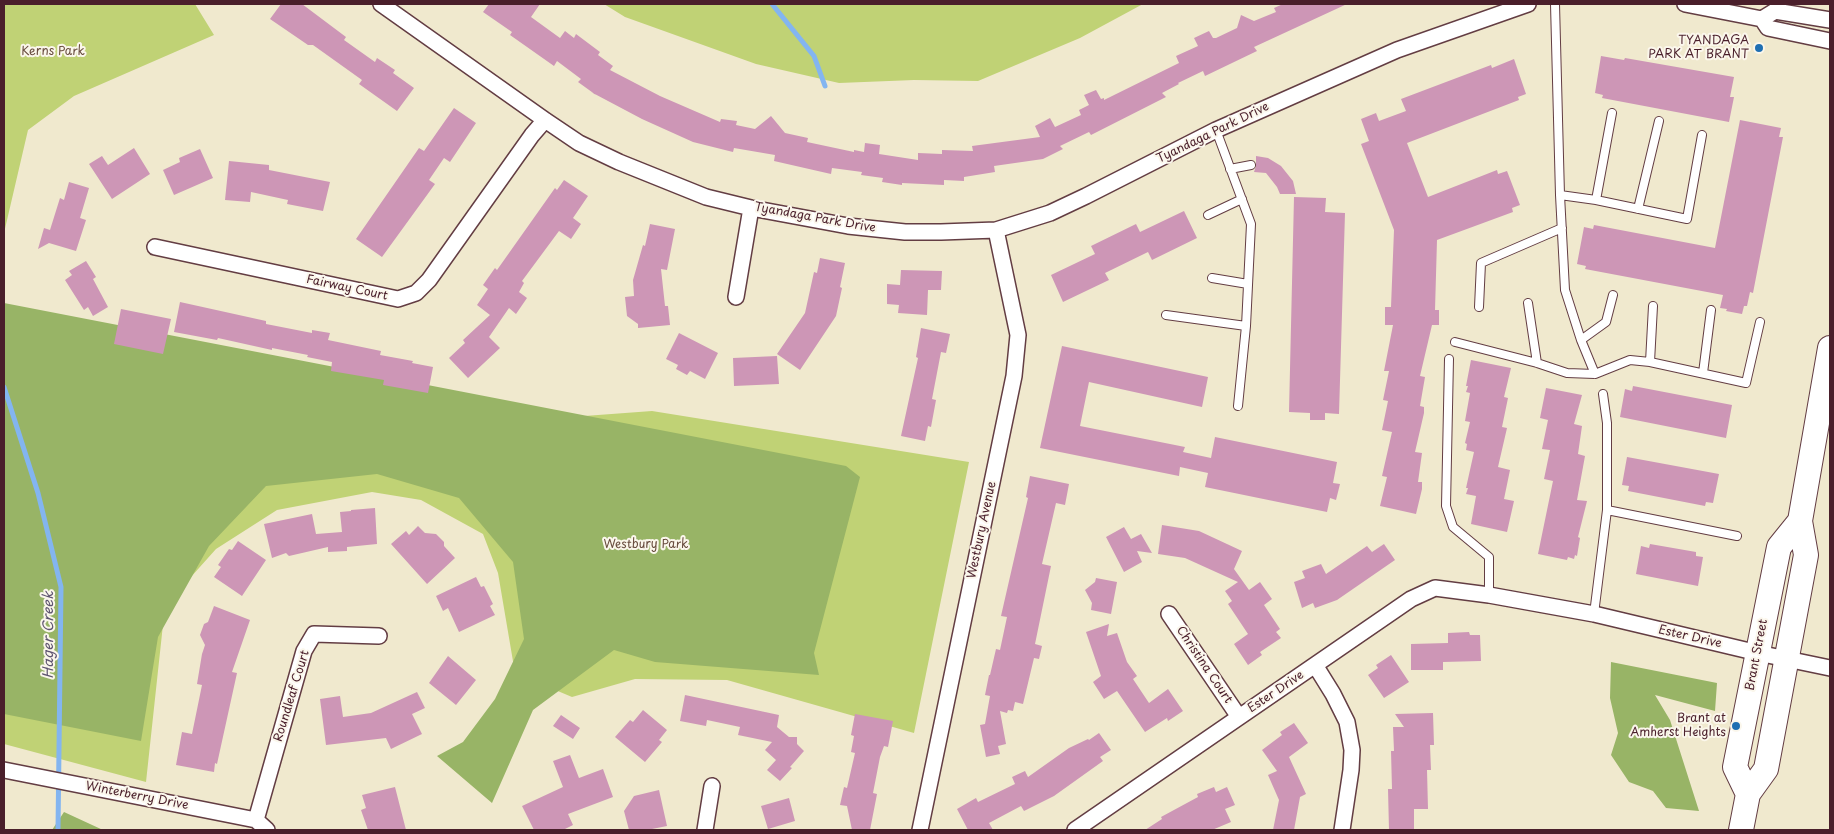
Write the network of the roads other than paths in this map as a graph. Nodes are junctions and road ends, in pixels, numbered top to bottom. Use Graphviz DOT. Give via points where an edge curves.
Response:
graph roads {
  1 [pos="381,4"];
  2 [pos="1528,4"];
  3 [pos="1555,4"];
  4 [pos="1686,4"];
  5 [pos="1762,19"];
  6 [pos="1830,20"];
  7 [pos="1830,42"];
  8 [pos="1612,113"];
  9 [pos="545,120"];
  10 [pos="1659,122"];
  11 [pos="1216,130"];
  12 [pos="1702,135"];
  13 [pos="1251,165"];
  14 [pos="1230,169"];
  15 [pos="1560,195"];
  16 [pos="1242,199"];
  17 [pos="1596,200"];
  18 [pos="751,208"];
  19 [pos="1638,209"];
  20 [pos="1208,215"];
  21 [pos="1562,228"];
  22 [pos="996,230"];
  23 [pos="155,247"];
  24 [pos="1212,278"];
  25 [pos="1248,284"];
  26 [pos="1614,295"];
  27 [pos="736,297"];
  28 [pos="1528,303"];
  29 [pos="1653,306"];
  30 [pos="1479,307"];
  31 [pos="1711,310"];
  32 [pos="1166,315"];
  33 [pos="1760,322"];
  34 [pos="1246,326"];
  35 [pos="1581,340"];
  36 [pos="1455,342"];
  37 [pos="1830,348"];
  38 [pos="1449,359"];
  39 [pos="1650,362"];
  40 [pos="1537,363"];
  41 [pos="1595,374"];
  42 [pos="1703,374"];
  43 [pos="1604,394"];
  44 [pos="1238,406"];
  45 [pos="1607,510"];
  46 [pos="1800,520"];
  47 [pos="1737,536"];
  48 [pos="1488,595"];
  49 [pos="1169,614"];
  50 [pos="1594,614"];
  51 [pos="378,636"];
  52 [pos="1758,653"];
  53 [pos="1786,659"];
  54 [pos="1315,665"];
  55 [pos="1830,668"];
  56 [pos="1239,717"];
  57 [pos="4,770"];
  58 [pos="712,786"];
  59 [pos="1748,794"];
  60 [pos="262,825"];
  61 [pos="705,830"];
  62 [pos="920,830"];
  63 [pos="1075,830"];
  64 [pos="1342,830"];
  65 [pos="1741,830"];
  1 -- 9 [label="street, Tyandaga Park Drive"];
  2 -- 11 [label="street, Tyandaga Park Drive" via="1397,50"];
  3 -- 15 [label="lane"];
  4 -- 5 [label="street"];
  5 -- 6 [label="street" via="1775,11"];
  5 -- 7 [label="street" via="1768,28"];
  8 -- 17 [label="lane"];
  9 -- 18 [label="street, Tyandaga Park Drive" via="580,143 619,162 706,197"];
  9 -- 23 [label="street, Fairway Court" via="429,280 416,293 398,299"];
  10 -- 19 [label="lane"];
  11 -- 14 [label="lane"];
  11 -- 22 [label="street, Tyandaga Park Drive" via="1050,213"];
  12 -- 19 [label="lane" via="1687,219"];
  13 -- 14 [label="lane"];
  14 -- 16 [label="lane"];
  15 -- 17 [label="lane"];
  15 -- 21 [label="lane"];
  16 -- 20 [label="lane"];
  16 -- 25 [label="lane" via="1251,224"];
  17 -- 19 [label="lane"];
  18 -- 22 [label="street, Tyandaga Park Drive" via="848,226 905,232"];
  18 -- 27 [label="street"];
  21 -- 30 [label="lane" via="1481,263"];
  21 -- 35 [label="lane" via="1565,290"];
  22 -- 62 [label="street, Westbury Avenue" via="1018,335 1014,376"];
  24 -- 25 [label="lane"];
  25 -- 34 [label="lane"];
  26 -- 35 [label="lane" via="1606,322"];
  28 -- 40 [label="lane"];
  29 -- 39 [label="lane"];
  31 -- 42 [label="lane"];
  32 -- 34 [label="lane"];
  33 -- 42 [label="lane" via="1746,383"];
  34 -- 44 [label="lane"];
  35 -- 41 [label="lane"];
  36 -- 40 [label="lane"];
  37 -- 46 [label="main road, Brant Street"];
  38 -- 48 [label="lane" via="1446,506 1453,526 1489,557"];
  39 -- 41 [label="lane" via="1630,360"];
  39 -- 42 [label="lane"];
  40 -- 41 [label="lane" via="1567,373"];
  43 -- 45 [label="lane"];
  45 -- 47 [label="lane"];
  45 -- 50 [label="lane"];
  46 -- 52 [label="main road, Brant Street" via="1779,547"];
  46 -- 53 [label="main road, Brant Street" via="1806,556"];
  48 -- 50 [label="street, Ester Drive"];
  48 -- 54 [label="street, Ester Drive" via="1435,588 1411,599"];
  49 -- 56 [label="street, Christina Court"];
  50 -- 52 [label="street, Ester Drive"];
  51 -- 60 [label="street, Roundleaf Court" via="314,634 304,651"];
  52 -- 53 [label="street, Ester Drive"];
  52 -- 59 [label="main road, Brant Street" via="1735,767"];
  53 -- 55 [label="street, Ester Drive"];
  53 -- 59 [label="main road, Brant Street" via="1766,769"];
  54 -- 56 [label="street, Ester Drive"];
  54 -- 64 [label="street" via="1347,722 1352,750"];
  56 -- 63 [label="street, Ester Drive"];
  57 -- 60 [label="street, Winterberry Drive"];
  58 -- 61 [label="street"];
  59 -- 65 [label="main road, Brant Street"];
}
